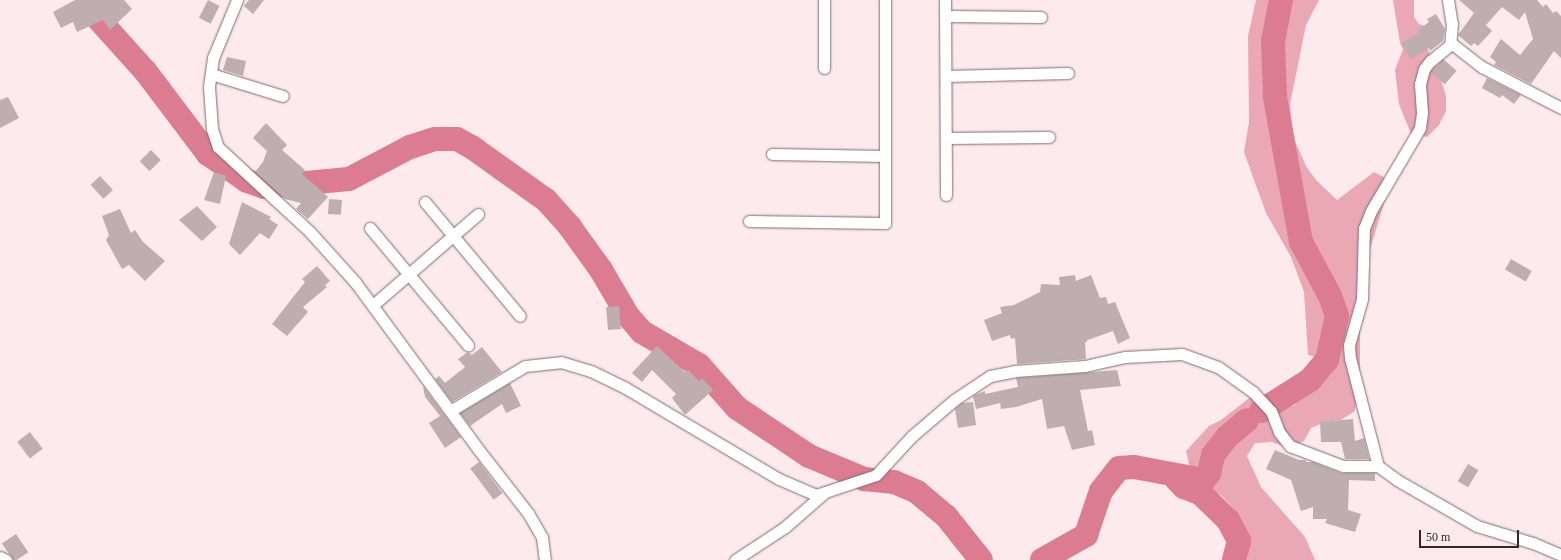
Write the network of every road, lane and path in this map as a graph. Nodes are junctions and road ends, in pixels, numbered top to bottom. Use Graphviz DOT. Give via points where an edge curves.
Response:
graph roads {
  1 [pos="237,0"];
  2 [pos="824,0"];
  3 [pos="885,0"];
  4 [pos="946,0"];
  5 [pos="1448,0"];
  6 [pos="946,16"];
  7 [pos="1041,16"];
  8 [pos="1451,43"];
  9 [pos="824,68"];
  10 [pos="1068,73"];
  11 [pos="211,74"];
  12 [pos="946,76"];
  13 [pos="283,96"];
  14 [pos="1561,108"];
  15 [pos="1049,137"];
  16 [pos="946,138"];
  17 [pos="772,154"];
  18 [pos="885,156"];
  19 [pos="946,195"];
  20 [pos="425,202"];
  21 [pos="478,214"];
  22 [pos="749,221"];
  23 [pos="370,228"];
  24 [pos="453,234"];
  25 [pos="411,274"];
  26 [pos="373,305"];
  27 [pos="520,316"];
  28 [pos="468,345"];
  29 [pos="450,411"];
  30 [pos="1378,466"];
  31 [pos="824,493"];
  32 [pos="1561,555"];
  33 [pos="0,557"];
  34 [pos="6,560"];
  35 [pos="545,560"];
  36 [pos="735,560"];
  1 -- 11 [label="street" via="217,44"];
  2 -- 9 [label="street"];
  3 -- 18 [label="street"];
  4 -- 6 [label="street"];
  5 -- 8 [label="street" via="1452,24"];
  6 -- 7 [label="street"];
  6 -- 12 [label="street"];
  8 -- 14 [label="street" via="1482,67"];
  8 -- 30 [label="street" via="1447,50 1430,61 1424,69 1420,84 1420,128 1364,228 1362,299 1348,351"];
  10 -- 12 [label="street"];
  11 -- 13 [label="street"];
  11 -- 26 [label="street" via="209,87 214,139 226,155 326,248"];
  12 -- 16 [label="street"];
  15 -- 16 [label="street"];
  16 -- 19 [label="street"];
  17 -- 18 [label="street"];
  18 -- 22 [label="street" via="885,223"];
  20 -- 24 [label="street"];
  21 -- 24 [label="street"];
  23 -- 25 [label="street"];
  24 -- 25 [label="street"];
  24 -- 27 [label="street"];
  25 -- 26 [label="street"];
  25 -- 28 [label="street"];
  26 -- 29 [label="street"];
  29 -- 31 [label="street" via="525,366 561,362 591,371 624,387 779,479 809,493"];
  29 -- 35 [label="street" via="537,526 542,537"];
  30 -- 31 [label="street" via="1343,466 1297,450 1284,441 1270,410 1253,392 1218,367 1182,354 1125,357 1085,366 1014,371 990,376 954,400 912,436 873,477"];
  30 -- 32 [label="street" via="1397,480 1477,526 1533,543"];
  31 -- 36 [label="street" via="785,527"];
  33 -- 34 [label="street"];
}
